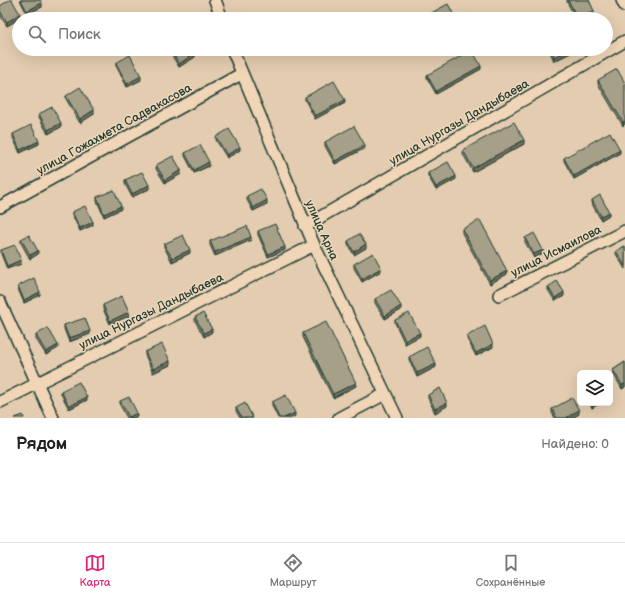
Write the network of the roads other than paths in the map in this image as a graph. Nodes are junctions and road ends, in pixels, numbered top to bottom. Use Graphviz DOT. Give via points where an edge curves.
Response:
graph roads {
  1 [pos="215,0"];
  2 [pos="622,0"];
  3 [pos="625,6"];
  4 [pos="219,12"];
  5 [pos="625,42"];
  6 [pos="613,49"];
  7 [pos="235,56"];
  8 [pos="601,56"];
  9 [pos="241,74"];
  10 [pos="0,207"];
  11 [pos="306,226"];
  12 [pos="625,231"];
  13 [pos="314,245"];
  14 [pos="499,295"];
  15 [pos="0,302"];
  16 [pos="36,383"];
  17 [pos="385,394"];
  18 [pos="0,402"];
  19 [pos="53,418"];
  20 [pos="339,418"];
  21 [pos="397,418"];
  1 -- 4 [label="street"];
  2 -- 3 [label="street"];
  5 -- 6 [label="street, улица Нургазы Дандыбаева"];
  7 -- 9 [label="street, улица Арна"];
  8 -- 11 [label="street, улица Нургазы Дандыбаева"];
  9 -- 10 [label="street, улица Гожахмета Садвакасова"];
  9 -- 11 [label="street, улица Арна"];
  11 -- 13 [label="street, улица Арна"];
  12 -- 14 [label="street, улица Исмаилова"];
  13 -- 16 [label="street, улица Нургазы Дандыбаева"];
  13 -- 17 [label="street, улица Арна"];
  15 -- 16 [label="street"];
  16 -- 18 [label="street, улица Нургазы Дандыбаева"];
  16 -- 19 [label="street"];
  17 -- 20 [label="street"];
  17 -- 21 [label="street, улица Арна"];
}
